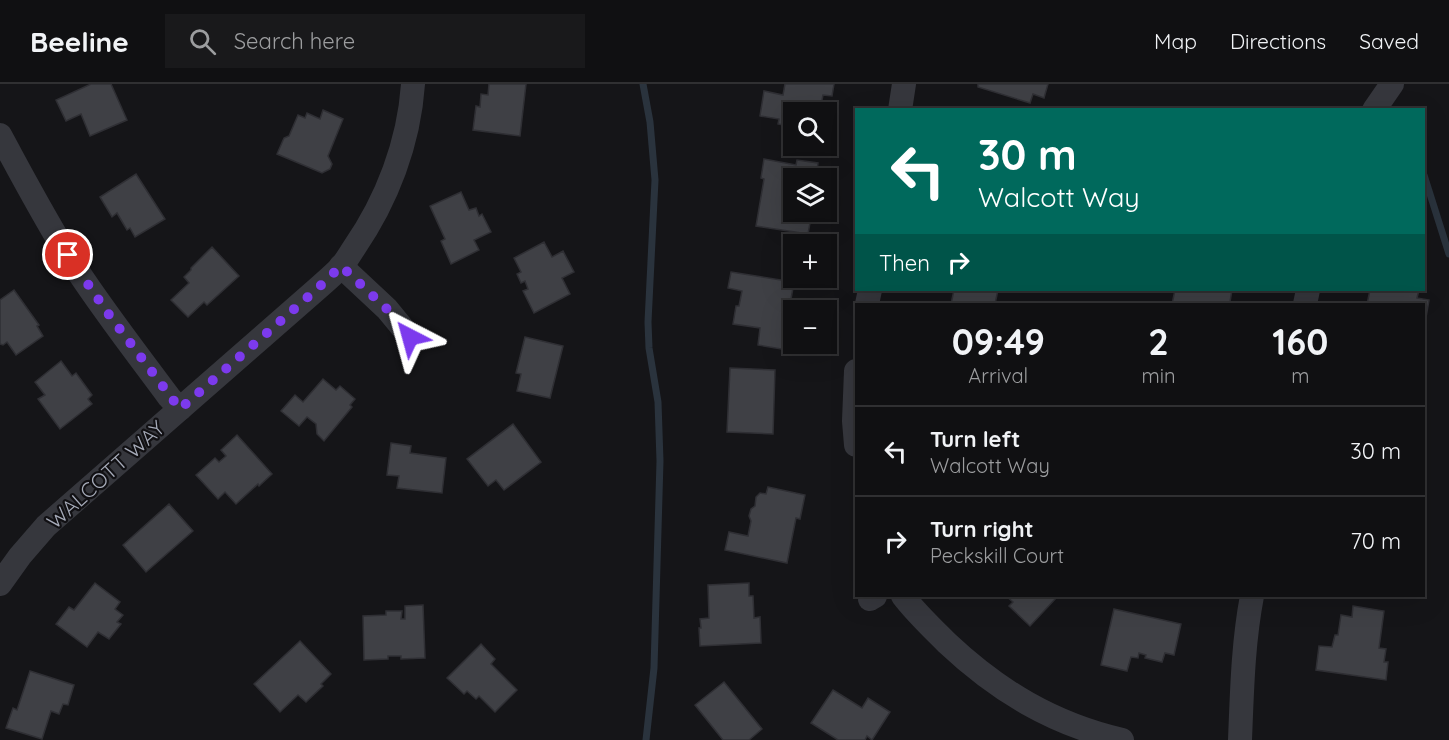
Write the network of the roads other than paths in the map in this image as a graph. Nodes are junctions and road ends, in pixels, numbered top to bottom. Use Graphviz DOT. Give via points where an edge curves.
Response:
graph roads {
  1 [pos="412,84"];
  2 [pos="904,84"];
  3 [pos="1392,84"];
  4 [pos="900,108"];
  5 [pos="1375,108"];
  6 [pos="0,135"];
  7 [pos="341,266"];
  8 [pos="410,337"];
  9 [pos="855,396"];
  10 [pos="180,409"];
  11 [pos="855,433"];
  12 [pos="0,584"];
  13 [pos="904,597"];
  14 [pos="1252,597"];
  15 [pos="1122,740"];
  16 [pos="1240,740"];
  1 -- 7 [label="street, WALCOTT WAY" via="411,110 396,167 366,231"];
  2 -- 4 [label="street"];
  3 -- 5 [label="street"];
  6 -- 10 [label="street" via="77,270"];
  7 -- 8 [label="street" via="387,309"];
  7 -- 10 [label="street, WALCOTT WAY"];
  9 -- 11 [label="street"];
  10 -- 12 [label="street, WALCOTT WAY" via="46,526"];
  13 -- 15 [label="street" via="962,657 999,687 1051,716"];
  14 -- 16 [label="street" via="1243,662"];
}
